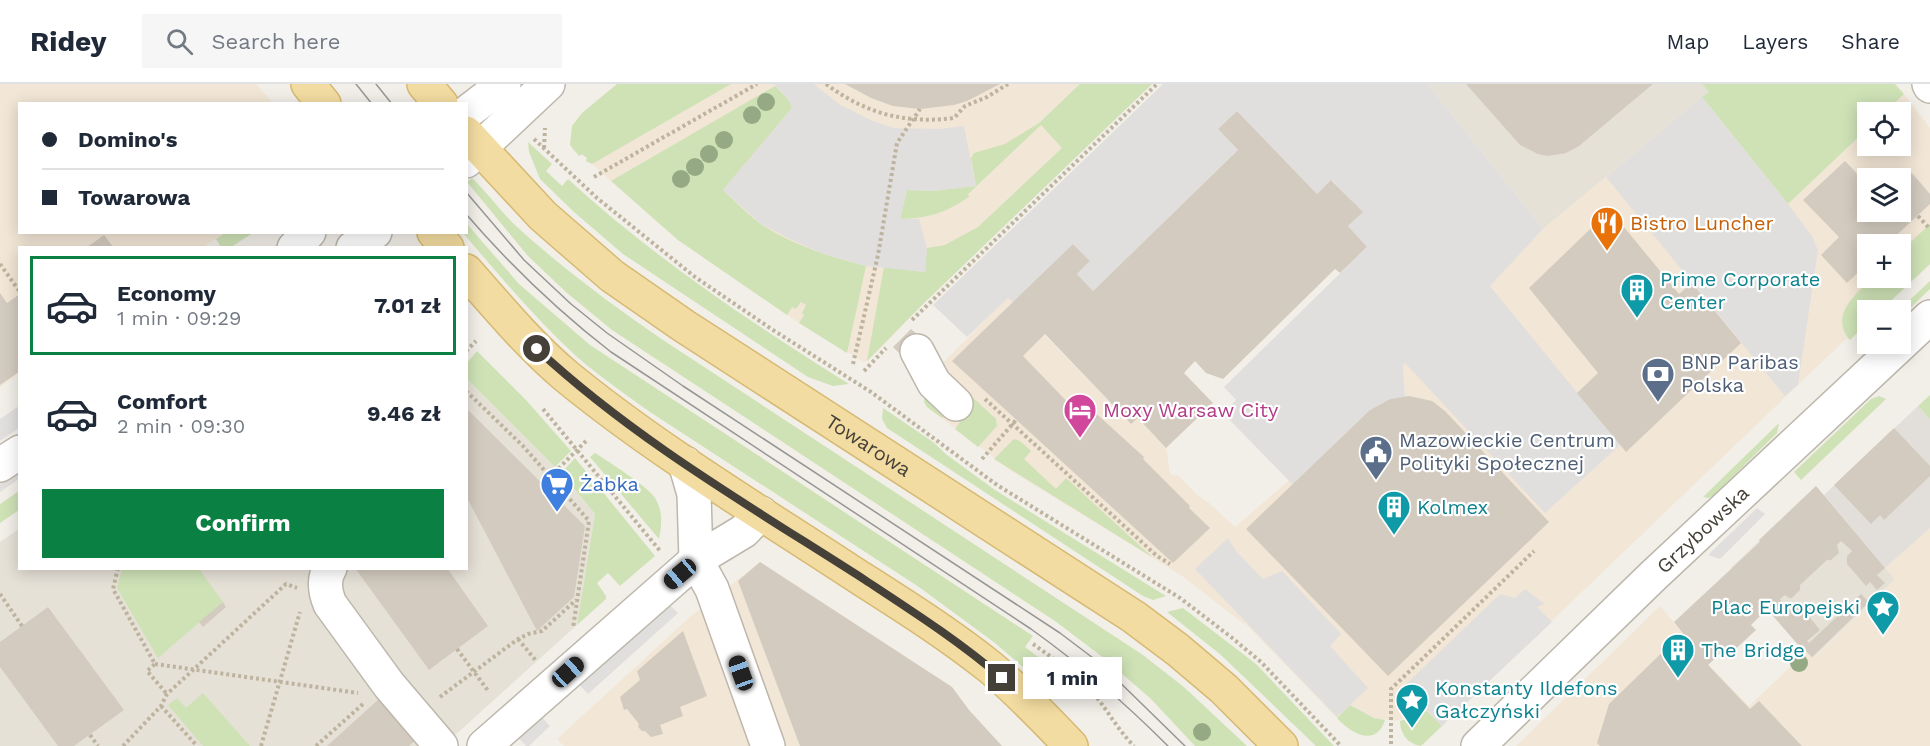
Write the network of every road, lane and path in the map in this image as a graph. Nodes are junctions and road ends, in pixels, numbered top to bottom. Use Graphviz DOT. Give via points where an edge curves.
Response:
graph roads {
  1 [pos="308,84"];
  2 [pos="423,84"];
  3 [pos="504,84"];
  4 [pos="548,84"];
  5 [pos="757,84"];
  6 [pos="826,84"];
  7 [pos="1008,84"];
  8 [pos="1157,84"];
  9 [pos="322,102"];
  10 [pos="439,102"];
  11 [pos="920,109"];
  12 [pos="468,111"];
  13 [pos="913,120"];
  14 [pos="532,137"];
  15 [pos="471,147"];
  16 [pos="594,177"];
  17 [pos="1918,216"];
  18 [pos="1930,228"];
  19 [pos="307,234"];
  20 [pos="372,234"];
  21 [pos="436,234"];
  22 [pos="296,246"];
  23 [pos="356,246"];
  24 [pos="445,246"];
  25 [pos="0,264"];
  26 [pos="468,273"];
  27 [pos="18,289"];
  28 [pos="1930,317"];
  29 [pos="906,339"];
  30 [pos="476,341"];
  31 [pos="468,349"];
  32 [pos="853,363"];
  33 [pos="864,371"];
  34 [pos="468,393"];
  35 [pos="966,398"];
  36 [pos="543,409"];
  37 [pos="1014,422"];
  38 [pos="586,441"];
  39 [pos="577,450"];
  40 [pos="18,453"];
  41 [pos="982,459"];
  42 [pos="685,463"];
  43 [pos="0,465"];
  44 [pos="550,477"];
  45 [pos="761,513"];
  46 [pos="1534,551"];
  47 [pos="663,555"];
  48 [pos="696,561"];
  49 [pos="1170,564"];
  50 [pos="118,570"];
  51 [pos="323,582"];
  52 [pos="0,594"];
  53 [pos="577,600"];
  54 [pos="22,626"];
  55 [pos="518,639"];
  56 [pos="571,639"];
  57 [pos="1033,644"];
  58 [pos="457,649"];
  59 [pos="155,664"];
  60 [pos="540,666"];
  61 [pos="193,670"];
  62 [pos="474,672"];
  63 [pos="280,682"];
  64 [pos="381,690"];
  65 [pos="489,692"];
  66 [pos="167,694"];
  67 [pos="161,706"];
  68 [pos="415,716"];
  69 [pos="90,735"];
  70 [pos="1391,744"];
  71 [pos="98,746"];
  72 [pos="123,746"];
  73 [pos="197,746"];
  74 [pos="261,746"];
  75 [pos="316,746"];
  76 [pos="441,746"];
  77 [pos="484,746"];
  78 [pos="768,746"];
  79 [pos="1071,746"];
  80 [pos="1134,746"];
  81 [pos="1281,746"];
  82 [pos="1341,746"];
  83 [pos="1478,746"];
  1 -- 9 [label="main road"];
  2 -- 10 [label="main road"];
  3 -- 12 [label="street"];
  4 -- 15 [label="street"];
  5 -- 16 [label="path"];
  6 -- 13 [label="path" via="861,105"];
  7 -- 13 [label="path" via="965,106 954,118"];
  8 -- 29 [label="path"];
  11 -- 13 [label="path"];
  13 -- 32 [label="path" via="897,143 878,255"];
  14 -- 82 [label="path" via="597,198 695,277 871,392 997,485 1180,598 1232,637"];
  15 -- 81 [label="main road, Towarowa" via="612,276 1134,617 1224,689"];
  17 -- 18 [label="path"];
  19 -- 22 [label="street"];
  20 -- 23 [label="street"];
  21 -- 24 [label="main road"];
  25 -- 27 [label="path"];
  26 -- 42 [label="main road" via="524,337 565,375"];
  28 -- 83 [label="street, Grzybowska"];
  29 -- 33 [label="path"];
  29 -- 35 [label="street" via="934,383"];
  30 -- 31 [label="path"];
  34 -- 44 [label="path"];
  35 -- 37 [label="path"];
  36 -- 39 [label="path"];
  37 -- 41 [label="path"];
  37 -- 49 [label="path"];
  38 -- 39 [label="path"];
  39 -- 44 [label="path"];
  39 -- 47 [label="path"];
  40 -- 43 [label="street"];
  42 -- 45 [label="main road"];
  42 -- 48 [label="street" via="694,494"];
  44 -- 53 [label="path" via="589,521"];
  45 -- 48 [label="street" via="744,531"];
  45 -- 79 [label="main road" via="963,646 1015,688"];
  46 -- 70 [label="path" via="1392,689"];
  48 -- 77 [label="street"];
  48 -- 78 [label="street" via="712,589"];
  50 -- 59 [label="path" via="113,590"];
  51 -- 61 [label="path" via="286,584"];
  51 -- 63 [label="path" via="300,611"];
  51 -- 64 [label="street" via="330,604"];
  52 -- 54 [label="path"];
  53 -- 55 [label="path" via="542,631"];
  53 -- 56 [label="path"];
  55 -- 60 [label="path"];
  55 -- 62 [label="path"];
  57 -- 80 [label="path" via="1094,693"];
  58 -- 62 [label="path"];
  59 -- 61 [label="path"];
  59 -- 66 [label="path" via="147,671"];
  61 -- 63 [label="path"];
  61 -- 66 [label="path"];
  62 -- 65 [label="path"];
  62 -- 68 [label="path"];
  63 -- 64 [label="path"];
  63 -- 74 [label="path"];
  64 -- 68 [label="street"];
  64 -- 75 [label="path"];
  66 -- 67 [label="path"];
  67 -- 72 [label="path"];
  67 -- 73 [label="path"];
  68 -- 76 [label="street"];
  69 -- 71 [label="path"];
}
